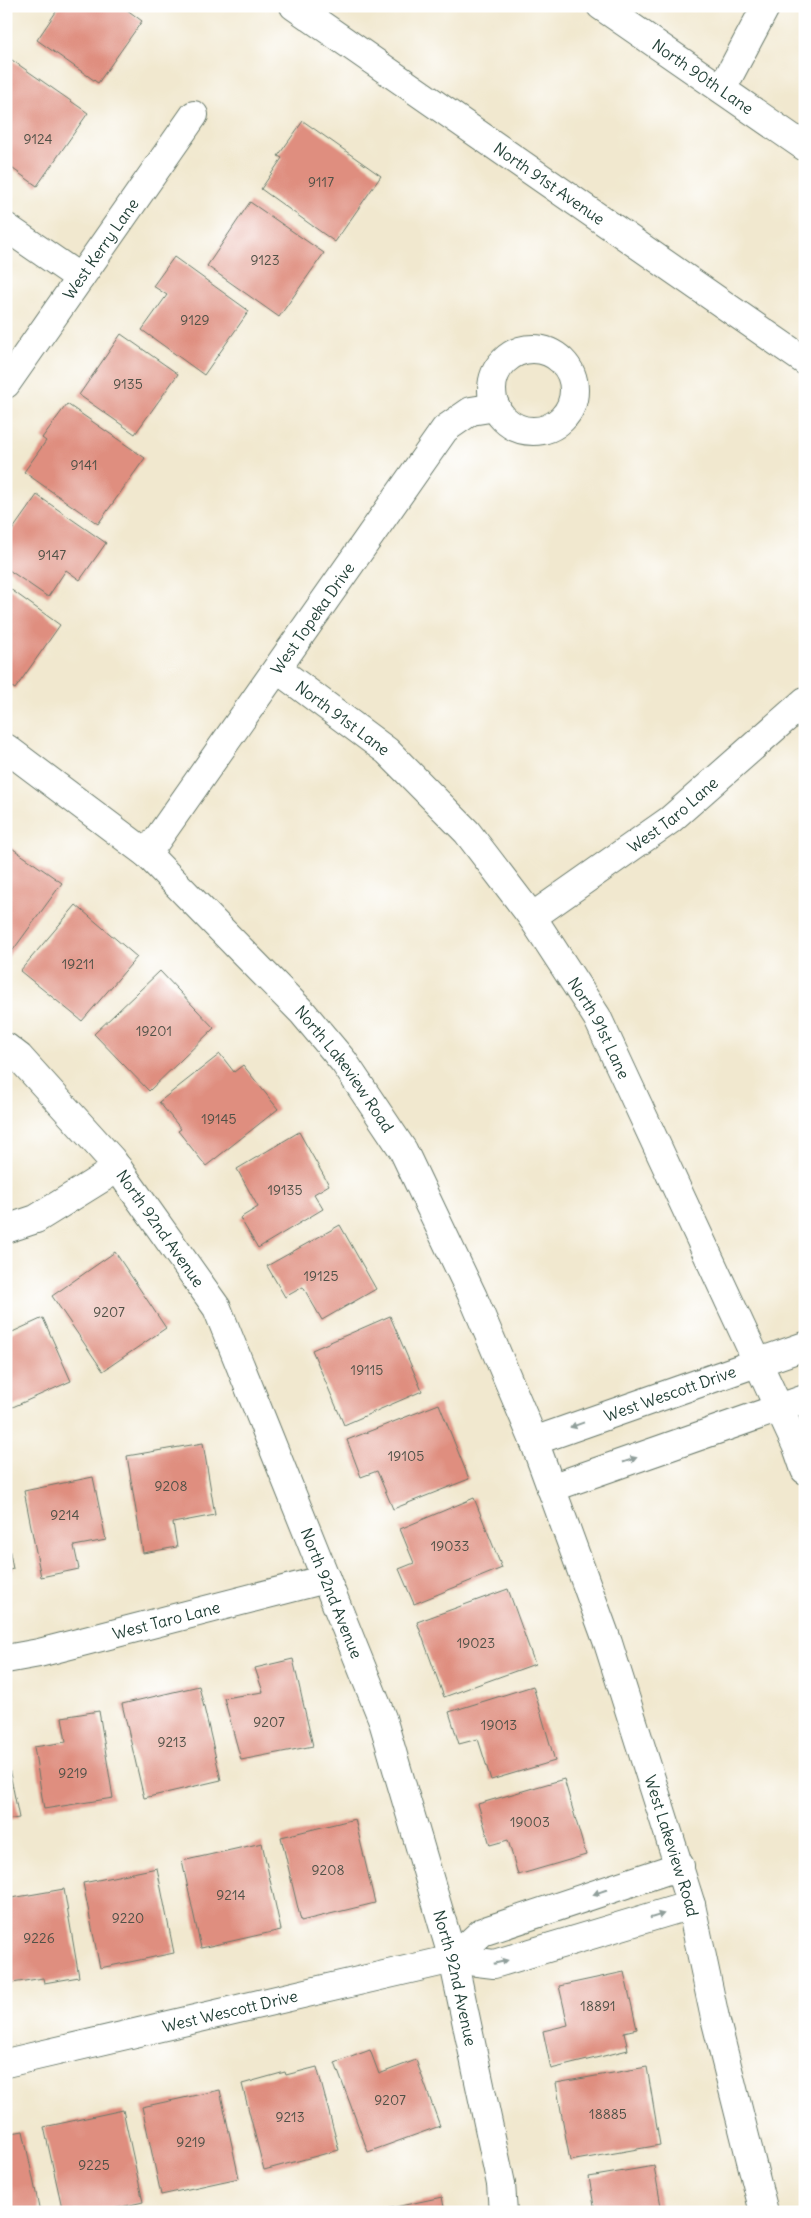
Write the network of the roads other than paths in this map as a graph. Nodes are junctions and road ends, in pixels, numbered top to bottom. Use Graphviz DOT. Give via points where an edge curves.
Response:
graph roads {
  1 [pos="294,6"];
  2 [pos="602,6"];
  3 [pos="766,6"];
  4 [pos="722,89"];
  5 [pos="194,115"];
  6 [pos="805,147"];
  7 [pos="6,227"];
  8 [pos="80,278"];
  9 [pos="805,361"];
  10 [pos="6,384"];
  11 [pos="496,407"];
  12 [pos="277,669"];
  13 [pos="805,701"];
  14 [pos="6,748"];
  15 [pos="147,854"];
  16 [pos="532,917"];
  17 [pos="6,1047"];
  18 [pos="118,1168"];
  19 [pos="6,1229"];
  20 [pos="805,1346"];
  21 [pos="758,1362"];
  22 [pos="805,1399"];
  23 [pos="779,1408"];
  24 [pos="534,1441"];
  25 [pos="805,1470"];
  26 [pos="550,1488"];
  27 [pos="326,1579"];
  28 [pos="6,1659"];
  29 [pos="680,1866"];
  30 [pos="691,1905"];
  31 [pos="453,1959"];
  32 [pos="6,2063"];
  33 [pos="504,2212"];
  34 [pos="764,2212"];
  1 -- 9 [label="street, North 91st Avenue"];
  2 -- 4 [label="street, North 90th Lane"];
  3 -- 4 [label="street"];
  4 -- 6 [label="street, North 90th Lane"];
  5 -- 8 [label="street, West Kerry Lane"];
  7 -- 8 [label="street"];
  8 -- 10 [label="street, West Kerry Lane"];
  11 -- 12 [label="street, West Topeka Drive" via="471,411 445,429"];
  12 -- 15 [label="street, West Topeka Drive"];
  12 -- 16 [label="street, North 91st Lane" via="387,751 467,832"];
  13 -- 16 [label="street, West Taro Lane" via="670,820"];
  14 -- 15 [label="street, North Lakeview Road"];
  15 -- 24 [label="street, North Lakeview Road" via="304,1013 344,1062 403,1150 468,1288"];
  16 -- 21 [label="street, North 91st Lane" via="597,1017"];
  17 -- 18 [label="street, North 92nd Avenue" via="20,1057"];
  18 -- 19 [label="street" via="36,1219"];
  18 -- 27 [label="street, North 92nd Avenue" via="217,1308"];
  20 -- 21 [label="street, West Wescott Drive"];
  21 -- 23 [label="street, North 91st Lane"];
  21 -- 24 [label="street, West Wescott Drive, one-way"];
  22 -- 23 [label="street"];
  23 -- 25 [label="street, North 91st Lane"];
  26 -- 23 [label="street, one-way"];
  24 -- 26 [label="street, North Lakeview Road"];
  26 -- 29 [label="street, West Lakeview Road" via="608,1643"];
  27 -- 28 [label="street, West Taro Lane"];
  27 -- 31 [label="street, North 92nd Avenue" via="382,1718"];
  29 -- 30 [label="street, West Lakeview Road"];
  29 -- 31 [label="street, West Wescott Drive, one-way" via="482,1932"];
  31 -- 30 [label="street, West Wescott Drive, one-way" via="494,1964"];
  30 -- 34 [label="street, West Lakeview Road" via="715,2018"];
  31 -- 32 [label="street, West Wescott Drive"];
  31 -- 33 [label="street, North 92nd Avenue" via="501,2184"];
}
